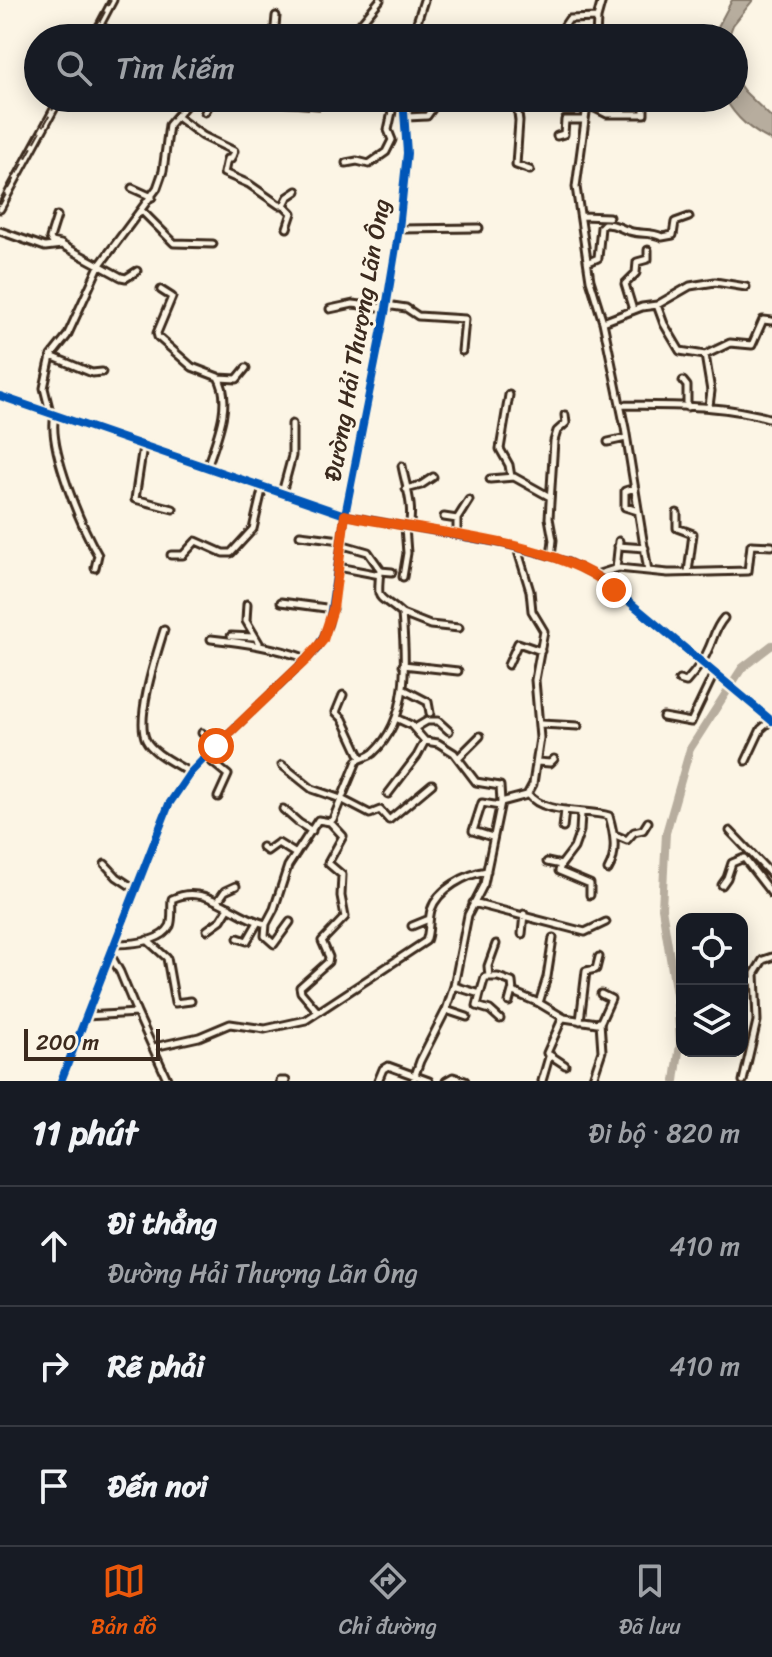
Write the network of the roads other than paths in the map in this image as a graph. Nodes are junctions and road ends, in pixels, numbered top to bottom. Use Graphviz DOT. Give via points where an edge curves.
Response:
graph roads {
  1 [pos="113,0"];
  2 [pos="380,0"];
  3 [pos="424,0"];
  4 [pos="602,0"];
  5 [pos="276,16"];
  6 [pos="597,18"];
  7 [pos="100,24"];
  8 [pos="275,24"];
  9 [pos="360,24"];
  10 [pos="416,24"];
  11 [pos="566,24"];
  12 [pos="597,24"];
  13 [pos="52,112"];
  14 [pos="181,112"];
  15 [pos="392,112"];
  16 [pos="405,112"];
  17 [pos="430,112"];
  18 [pos="518,112"];
  19 [pos="585,112"];
  20 [pos="604,112"];
  21 [pos="644,112"];
  22 [pos="177,117"];
  23 [pos="406,117"];
  24 [pos="584,120"];
  25 [pos="557,136"];
  26 [pos="346,163"];
  27 [pos="530,170"];
  28 [pos="132,188"];
  29 [pos="297,191"];
  30 [pos="152,197"];
  31 [pos="284,205"];
  32 [pos="0,209"];
  33 [pos="141,210"];
  34 [pos="57,216"];
  35 [pos="581,216"];
  36 [pos="609,217"];
  37 [pos="689,217"];
  38 [pos="287,228"];
  39 [pos="479,228"];
  40 [pos="399,229"];
  41 [pos="0,231"];
  42 [pos="213,244"];
  43 [pos="62,245"];
  44 [pos="648,250"];
  45 [pos="589,262"];
  46 [pos="99,266"];
  47 [pos="137,271"];
  48 [pos="746,287"];
  49 [pos="161,290"];
  50 [pos="657,305"];
  51 [pos="386,307"];
  52 [pos="330,309"];
  53 [pos="633,310"];
  54 [pos="772,321"];
  55 [pos="603,322"];
  56 [pos="462,351"];
  57 [pos="705,355"];
  58 [pos="51,356"];
  59 [pos="246,368"];
  60 [pos="102,372"];
  61 [pos="219,378"];
  62 [pos="683,381"];
  63 [pos="509,395"];
  64 [pos="0,396"];
  65 [pos="620,405"];
  66 [pos="709,406"];
  67 [pos="687,407"];
  68 [pos="52,414"];
  69 [pos="565,415"];
  70 [pos="772,419"];
  71 [pos="292,424"];
  72 [pos="626,438"];
  73 [pos="608,442"];
  74 [pos="143,446"];
  75 [pos="402,466"];
  76 [pos="207,467"];
  77 [pos="433,477"];
  78 [pos="511,477"];
  79 [pos="490,479"];
  80 [pos="263,486"];
  81 [pos="635,488"];
  82 [pos="406,489"];
  83 [pos="282,493"];
  84 [pos="550,497"];
  85 [pos="469,500"];
  86 [pos="173,509"];
  87 [pos="638,511"];
  88 [pos="677,513"];
  89 [pos="345,515"];
  90 [pos="444,517"];
  91 [pos="457,519"];
  92 [pos="407,528"];
  93 [pos="300,535"];
  94 [pos="457,536"];
  95 [pos="341,542"];
  96 [pos="772,546"];
  97 [pos="517,548"];
  98 [pos="645,548"];
  99 [pos="171,555"];
  100 [pos="551,557"];
  101 [pos="338,567"];
  102 [pos="95,568"];
  103 [pos="616,569"];
  104 [pos="648,571"];
  105 [pos="392,572"];
  106 [pos="688,572"];
  107 [pos="380,573"];
  108 [pos="596,575"];
  109 [pos="403,577"];
  110 [pos="281,602"];
  111 [pos="247,604"];
  112 [pos="333,609"];
  113 [pos="402,614"];
  114 [pos="724,618"];
  115 [pos="459,628"];
  116 [pos="164,630"];
  117 [pos="231,636"];
  118 [pos="254,637"];
  119 [pos="211,639"];
  120 [pos="259,644"];
  121 [pos="541,651"];
  122 [pos="307,659"];
  123 [pos="701,663"];
  124 [pos="403,665"];
  125 [pos="508,665"];
  126 [pos="458,671"];
  127 [pos="715,675"];
  128 [pos="679,680"];
  129 [pos="402,688"];
  130 [pos="343,695"];
  131 [pos="430,713"];
  132 [pos="663,717"];
  133 [pos="398,719"];
  134 [pos="772,719"];
  135 [pos="541,724"];
  136 [pos="578,726"];
  137 [pos="414,728"];
  138 [pos="449,731"];
  139 [pos="202,733"];
  140 [pos="480,736"];
  141 [pos="425,741"];
  142 [pos="216,746"];
  143 [pos="206,757"];
  144 [pos="361,758"];
  145 [pos="458,758"];
  146 [pos="554,759"];
  147 [pos="746,761"];
  148 [pos="537,762"];
  149 [pos="282,765"];
  150 [pos="190,773"];
  151 [pos="432,784"];
  152 [pos="388,794"];
  153 [pos="528,794"];
  154 [pos="218,797"];
  155 [pos="341,799"];
  156 [pos="500,804"];
  157 [pos="283,809"];
  158 [pos="565,810"];
  159 [pos="581,814"];
  160 [pos="330,822"];
  161 [pos="648,822"];
  162 [pos="563,828"];
  163 [pos="312,831"];
  164 [pos="730,831"];
  165 [pos="614,835"];
  166 [pos="492,837"];
  167 [pos="262,847"];
  168 [pos="296,854"];
  169 [pos="547,862"];
  170 [pos="105,864"];
  171 [pos="561,865"];
  172 [pos="608,870"];
  173 [pos="487,871"];
  174 [pos="772,875"];
  175 [pos="722,885"];
  176 [pos="236,886"];
  177 [pos="135,889"];
  178 [pos="772,894"];
  179 [pos="590,895"];
  180 [pos="218,901"];
  181 [pos="473,903"];
  182 [pos="229,907"];
  183 [pos="524,914"];
  184 [pos="429,919"];
  185 [pos="258,922"];
  186 [pos="290,922"];
  187 [pos="606,922"];
  188 [pos="266,924"];
  189 [pos="412,926"];
  190 [pos="207,930"];
  191 [pos="522,934"];
  192 [pos="238,938"];
  193 [pos="553,938"];
  194 [pos="147,940"];
  195 [pos="114,944"];
  196 [pos="496,944"];
  197 [pos="110,954"];
  198 [pos="599,957"];
  199 [pos="772,957"];
  200 [pos="489,977"];
  201 [pos="755,979"];
  202 [pos="744,985"];
  203 [pos="454,986"];
  204 [pos="512,991"];
  205 [pos="480,994"];
  206 [pos="601,994"];
  207 [pos="191,1001"];
  208 [pos="509,1002"];
  209 [pos="539,1003"];
  210 [pos="446,1010"];
  211 [pos="318,1012"];
  212 [pos="137,1013"];
  213 [pos="86,1016"];
  214 [pos="467,1017"];
  215 [pos="563,1017"];
  216 [pos="500,1019"];
  217 [pos="580,1021"];
  218 [pos="600,1022"];
  219 [pos="154,1047"];
  220 [pos="549,1057"];
  221 [pos="565,1065"];
  222 [pos="413,1078"];
  223 [pos="61,1081"];
  224 [pos="168,1081"];
  225 [pos="280,1081"];
  226 [pos="286,1081"];
  227 [pos="378,1081"];
  228 [pos="429,1081"];
  229 [pos="446,1081"];
  230 [pos="465,1081"];
  231 [pos="542,1081"];
  232 [pos="592,1081"];
  233 [pos="743,1081"];
  1 -- 7 [label="street"];
  2 -- 9 [label="street"];
  3 -- 10 [label="street"];
  4 -- 6 [label="street"];
  5 -- 8 [label="street"];
  6 -- 11 [label="street" via="569,19"];
  6 -- 12 [label="street"];
  13 -- 32 [label="street"];
  14 -- 22 [label="street"];
  15 -- 26 [label="street" via="387,151 369,164"];
  16 -- 23 [label="street, Đường Hải Thượng Lãn Ông"];
  17 -- 23 [label="street"];
  18 -- 27 [label="street" via="516,165"];
  19 -- 24 [label="street"];
  20 -- 21 [label="street"];
  22 -- 30 [label="street" via="168,131 163,171"];
  22 -- 31 [label="street" via="234,151 224,173"];
  23 -- 40 [label="street, Đường Hải Thượng Lãn Ông" via="407,169"];
  24 -- 25 [label="street" via="565,120 563,135"];
  24 -- 35 [label="street" via="575,179"];
  28 -- 30 [label="street"];
  29 -- 31 [label="street"];
  30 -- 33 [label="street"];
  31 -- 38 [label="street" via="292,214"];
  33 -- 42 [label="street" via="174,243"];
  33 -- 46 [label="street"];
  34 -- 43 [label="street" via="50,238"];
  35 -- 36 [label="street"];
  35 -- 45 [label="street"];
  37 -- 45 [label="street" via="675,222 673,235 662,237 605,224 598,258"];
  39 -- 40 [label="street"];
  40 -- 51 [label="street, Đường Hải Thượng Lãn Ông"];
  41 -- 43 [label="street" via="45,247"];
  43 -- 46 [label="street"];
  44 -- 53 [label="street" via="648,259 637,262 636,273 625,284"];
  45 -- 55 [label="street"];
  46 -- 47 [label="street" via="124,278"];
  46 -- 58 [label="street" via="67,336"];
  48 -- 50 [label="street" via="715,282 690,286"];
  49 -- 61 [label="street" via="172,297 158,337 192,367"];
  50 -- 53 [label="street"];
  50 -- 57 [label="street" via="680,351"];
  51 -- 52 [label="street" via="353,304"];
  51 -- 56 [label="street" via="406,308 418,316 465,319"];
  51 -- 89 [label="street, Đường Hải Thượng Lãn Ông"];
  53 -- 55 [label="street"];
  54 -- 57 [label="street" via="763,320 752,345 730,343"];
  55 -- 65 [label="street"];
  57 -- 66 [label="street"];
  58 -- 60 [label="street"];
  58 -- 68 [label="street" via="44,388"];
  59 -- 61 [label="street" via="237,379"];
  61 -- 76 [label="street" via="222,415"];
  62 -- 67 [label="street"];
  63 -- 78 [label="street" via="500,449"];
  64 -- 68 [label="street"];
  65 -- 67 [label="street"];
  65 -- 72 [label="street"];
  66 -- 67 [label="street"];
  66 -- 70 [label="street"];
  68 -- 74 [label="street"];
  68 -- 102 [label="street" via="55,445 84,532 98,555"];
  69 -- 84 [label="street" via="566,423 554,441"];
  71 -- 83 [label="street" via="292,456"];
  72 -- 73 [label="street"];
  72 -- 81 [label="street"];
  74 -- 76 [label="street"];
  74 -- 86 [label="street" via="135,499"];
  75 -- 82 [label="street"];
  76 -- 80 [label="street"];
  77 -- 82 [label="street"];
  78 -- 79 [label="street"];
  78 -- 84 [label="street"];
  80 -- 83 [label="street"];
  80 -- 99 [label="street" via="254,527 231,553 196,541 183,555"];
  81 -- 87 [label="street"];
  81 -- 87 [label="street" via="625,491 623,503"];
  82 -- 92 [label="street" via="412,509"];
  83 -- 89 [label="street"];
  84 -- 100 [label="street"];
  85 -- 91 [label="street"];
  87 -- 98 [label="street"];
  88 -- 106 [label="street" via="678,529 693,534"];
  89 -- 92 [label="street"];
  89 -- 95 [label="street, Đường Hải Thượng Lãn Ông"];
  90 -- 91 [label="street"];
  91 -- 94 [label="street"];
  92 -- 94 [label="street"];
  92 -- 109 [label="street"];
  93 -- 95 [label="street"];
  94 -- 97 [label="street"];
  95 -- 101 [label="street, Đường Hải Thượng Lãn Ông"];
  95 -- 107 [label="street" via="368,552"];
  96 -- 106 [label="street" via="751,545 748,571"];
  97 -- 100 [label="street"];
  97 -- 121 [label="street" via="532,611 543,629"];
  98 -- 103 [label="street" via="619,544"];
  98 -- 104 [label="street"];
  100 -- 108 [label="street"];
  101 -- 107 [label="street"];
  101 -- 112 [label="street, Đường Hải Thượng Lãn Ông"];
  103 -- 104 [label="street"];
  103 -- 108 [label="street"];
  104 -- 106 [label="street"];
  105 -- 107 [label="street"];
  107 -- 113 [label="street" via="378,593"];
  108 -- 123 [label="street"];
  110 -- 112 [label="street"];
  111 -- 118 [label="street" via="246,621"];
  112 -- 122 [label="street, Đường Hải Thượng Lãn Ông" via="323,640"];
  113 -- 115 [label="street" via="430,625"];
  113 -- 124 [label="street"];
  114 -- 123 [label="street"];
  116 -- 150 [label="street" via="146,692 144,736"];
  117 -- 118 [label="street"];
  118 -- 120 [label="street"];
  119 -- 120 [label="street"];
  120 -- 122 [label="street"];
  121 -- 125 [label="street" via="518,643"];
  121 -- 135 [label="street" via="535,680"];
  122 -- 142 [label="street, Đường Hải Thượng Lãn Ông"];
  123 -- 127 [label="street"];
  123 -- 128 [label="street" via="687,681"];
  124 -- 126 [label="street"];
  124 -- 129 [label="street"];
  127 -- 132 [label="street" via="692,720"];
  127 -- 134 [label="street"];
  129 -- 131 [label="street" via="428,702"];
  129 -- 133 [label="street"];
  130 -- 144 [label="street" via="336,712"];
  133 -- 137 [label="street"];
  133 -- 144 [label="street" via="377,749"];
  134 -- 147 [label="street"];
  135 -- 136 [label="street"];
  135 -- 148 [label="street"];
  137 -- 138 [label="street" via="438,721"];
  137 -- 141 [label="street"];
  139 -- 142 [label="street"];
  140 -- 145 [label="street"];
  141 -- 145 [label="street" via="438,743"];
  141 -- 152 [label="street"];
  142 -- 143 [label="street, Đường Hải Thượng Lãn Ông"];
  143 -- 150 [label="street, Đường Hải Thượng Lãn Ông"];
  143 -- 154 [label="street" via="228,775"];
  144 -- 155 [label="street"];
  145 -- 156 [label="street" via="476,782 501,787"];
  146 -- 148 [label="street"];
  148 -- 153 [label="street"];
  149 -- 155 [label="street" via="312,789"];
  150 -- 177 [label="street, Đường Hải Thượng Lãn Ông" via="169,804"];
  151 -- 155 [label="street" via="389,820 380,810 370,814"];
  153 -- 156 [label="street"];
  153 -- 158 [label="street" via="534,801"];
  155 -- 160 [label="street"];
  156 -- 166 [label="street"];
  156 -- 166 [label="street" via="482,803 473,831"];
  157 -- 163 [label="street"];
  158 -- 159 [label="street"];
  158 -- 162 [label="street"];
  159 -- 165 [label="street" via="607,815"];
  159 -- 171 [label="street" via="574,848"];
  160 -- 163 [label="street" via="320,819"];
  160 -- 211 [label="street" via="343,836 328,863 342,875 345,917 322,941 328,962 300,987"];
  161 -- 165 [label="street" via="627,840"];
  163 -- 168 [label="street"];
  164 -- 174 [label="street"];
  165 -- 172 [label="street"];
  166 -- 173 [label="street"];
  167 -- 168 [label="street" via="267,851 278,843"];
  168 -- 188 [label="street"];
  169 -- 171 [label="street"];
  170 -- 177 [label="street"];
  171 -- 179 [label="street" via="559,871 590,884"];
  173 -- 181 [label="street"];
  173 -- 184 [label="street" via="441,894"];
  175 -- 178 [label="street" via="732,863 744,858"];
  176 -- 180 [label="street"];
  177 -- 195 [label="street, Đường Hải Thượng Lãn Ông"];
  180 -- 182 [label="street"];
  180 -- 194 [label="street" via="199,894 173,897 170,926"];
  181 -- 183 [label="street"];
  181 -- 203 [label="street"];
  182 -- 185 [label="street"];
  182 -- 190 [label="street"];
  183 -- 187 [label="street" via="585,932"];
  183 -- 191 [label="street"];
  184 -- 189 [label="street"];
  184 -- 211 [label="street" via="426,941"];
  185 -- 188 [label="street"];
  185 -- 192 [label="street" via="247,941"];
  186 -- 188 [label="street" via="273,944 265,936"];
  193 -- 209 [label="street"];
  194 -- 195 [label="street"];
  194 -- 207 [label="street" via="167,958 175,1003"];
  195 -- 197 [label="street, Đường Hải Thượng Lãn Ông"];
  196 -- 200 [label="street"];
  197 -- 212 [label="street"];
  197 -- 213 [label="street, Đường Hải Thượng Lãn Ông"];
  198 -- 217 [label="street" via="596,969 586,971"];
  199 -- 201 [label="street" via="761,963"];
  200 -- 204 [label="street" via="510,980"];
  200 -- 205 [label="street"];
  201 -- 202 [label="street"];
  201 -- 233 [label="street" via="757,1021"];
  203 -- 205 [label="street"];
  203 -- 210 [label="street"];
  204 -- 208 [label="street"];
  204 -- 209 [label="street"];
  205 -- 216 [label="street" via="477,1006"];
  206 -- 218 [label="street" via="611,999"];
  209 -- 215 [label="street"];
  210 -- 214 [label="street"];
  210 -- 222 [label="street"];
  211 -- 219 [label="street" via="273,1029 230,1024"];
  212 -- 213 [label="street"];
  212 -- 219 [label="street"];
  213 -- 223 [label="street, Đường Hải Thượng Lãn Ông"];
  215 -- 217 [label="street"];
  215 -- 220 [label="street"];
  217 -- 218 [label="street"];
  218 -- 232 [label="street" via="601,1053"];
  219 -- 224 [label="street"];
  220 -- 221 [label="street"];
  220 -- 231 [label="street"];
  222 -- 227 [label="street" via="385,1066"];
  222 -- 228 [label="street"];
  225 -- 226 [label="street"];
  229 -- 230 [label="street"];
}
